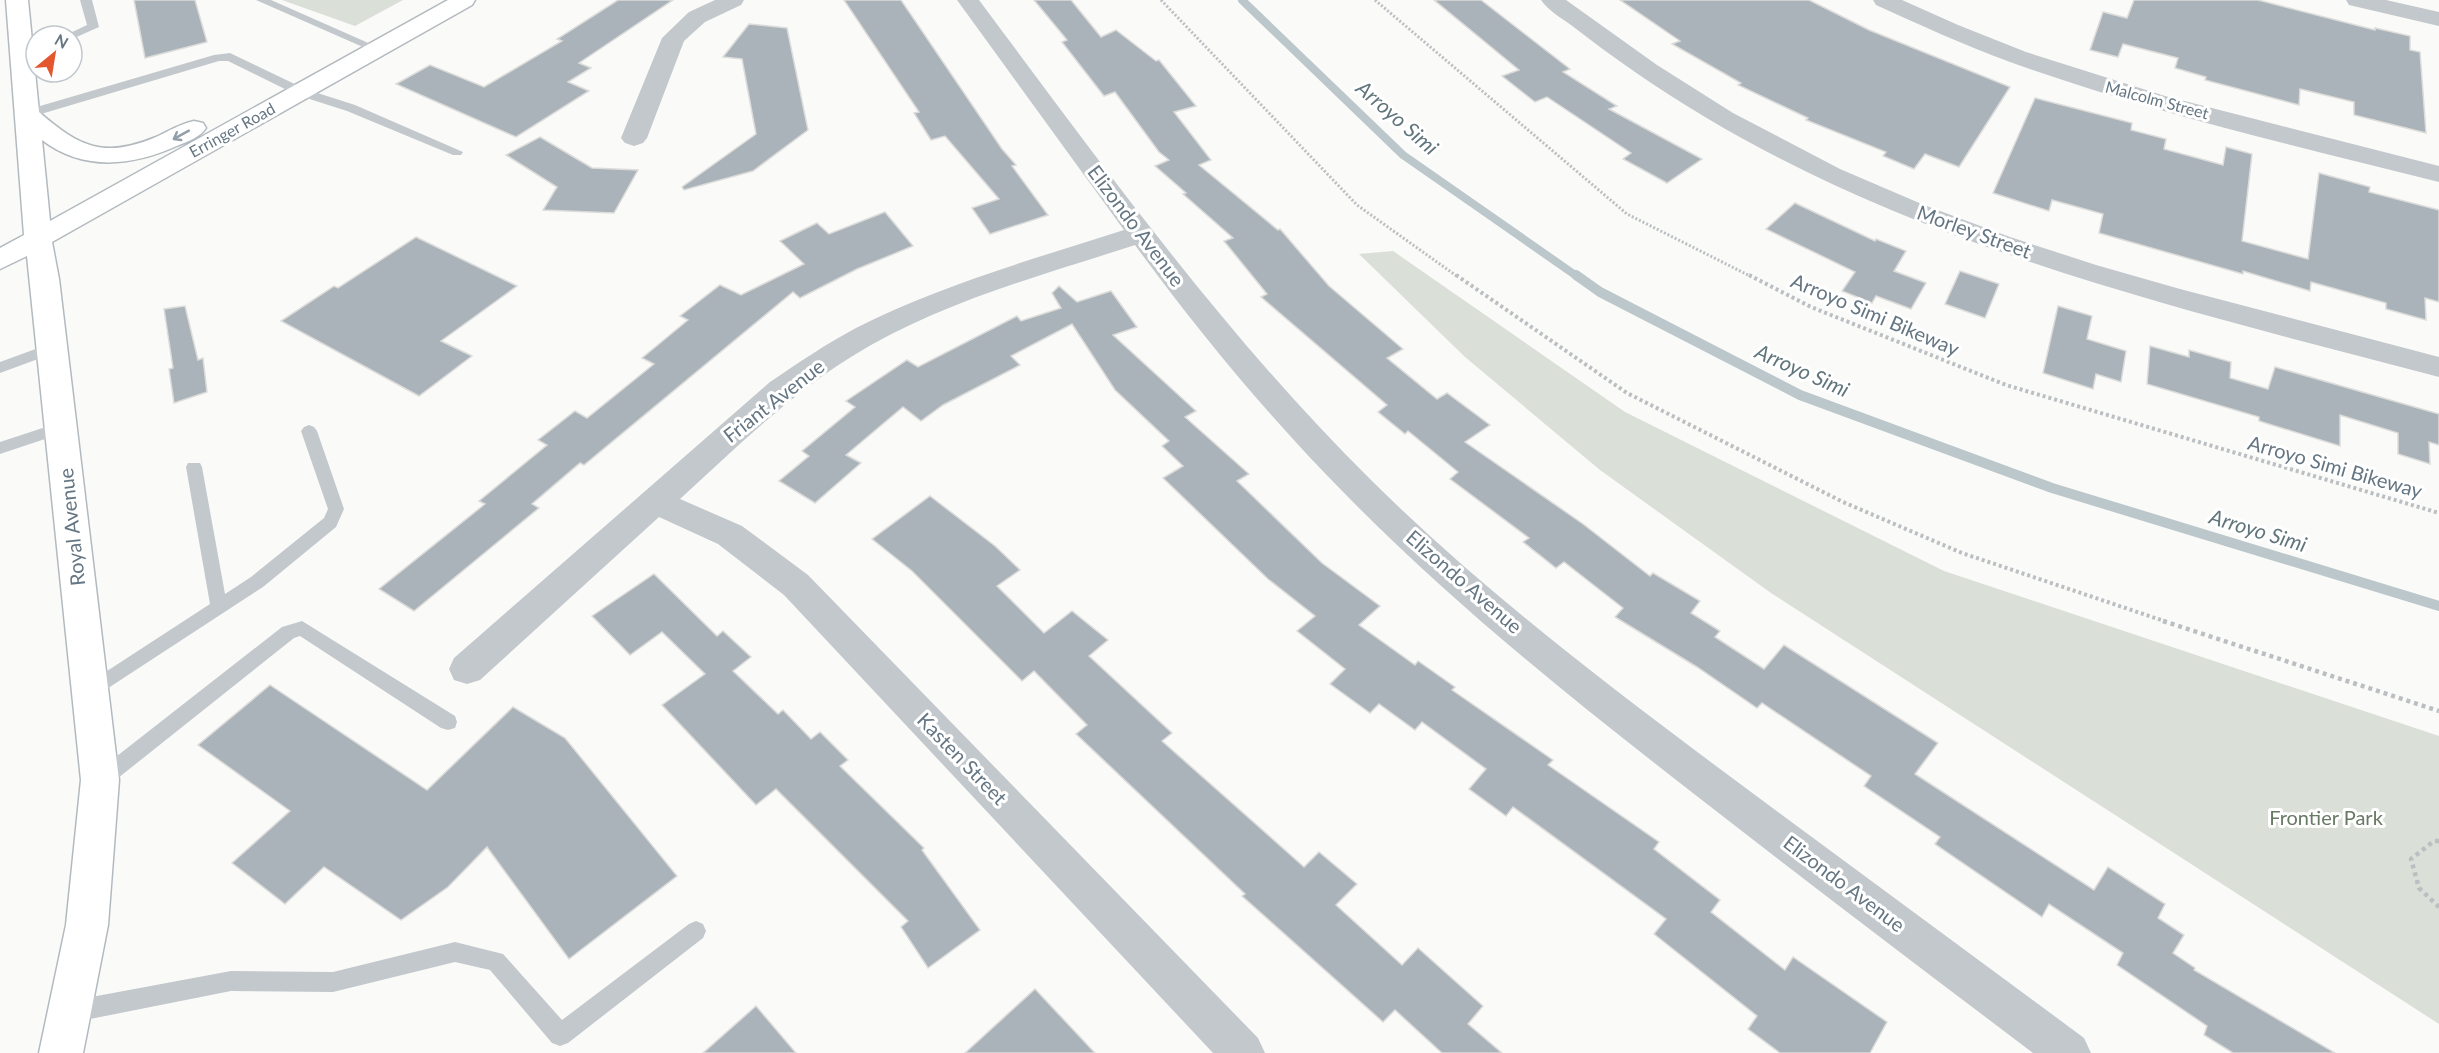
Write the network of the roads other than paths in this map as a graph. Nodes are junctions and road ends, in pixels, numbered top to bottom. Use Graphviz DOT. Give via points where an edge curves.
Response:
graph roads {
  1 [pos="16,0"];
  2 [pos="86,0"];
  3 [pos="262,0"];
  4 [pos="436,0"];
  5 [pos="464,0"];
  6 [pos="733,0"];
  7 [pos="968,0"];
  8 [pos="1552,0"];
  9 [pos="1884,0"];
  10 [pos="2357,0"];
  11 [pos="2439,19"];
  12 [pos="84,31"];
  13 [pos="24,32"];
  14 [pos="353,39"];
  15 [pos="376,49"];
  16 [pos="279,80"];
  17 [pos="27,84"];
  18 [pos="301,92"];
  19 [pos="27,114"];
  20 [pos="634,138"];
  21 [pos="457,152"];
  22 [pos="2439,174"];
  23 [pos="1141,234"];
  24 [pos="38,239"];
  25 [pos="0,260"];
  26 [pos="51,348"];
  27 [pos="2439,367"];
  28 [pos="0,368"];
  29 [pos="62,428"];
  30 [pos="309,431"];
  31 [pos="0,448"];
  32 [pos="194,467"];
  33 [pos="654,501"];
  34 [pos="219,607"];
  35 [pos="467,669"];
  36 [pos="90,691"];
  37 [pos="448,722"];
  38 [pos="100,780"];
  39 [pos="696,931"];
  40 [pos="69,1012"];
  41 [pos="61,1053"];
  42 [pos="1243,1053"];
  43 [pos="2069,1053"];
  1 -- 13 [label="main road, Royal Avenue"];
  2 -- 12 [label="lane" via="93,27"];
  3 -- 14 [label="lane"];
  4 -- 14 [label="main road" via="415,5"];
  5 -- 15 [label="main road, Erringer Road"];
  6 -- 20 [label="street" via="698,17 674,38"];
  7 -- 23 [label="street, Elizondo Avenue"];
  8 -- 27 [label="street, Morley Street" via="1651,74 1750,134 1857,186 1977,235 2115,281"];
  9 -- 22 [label="street, Malcolm Street" via="1999,51 2064,73"];
  10 -- 11 [label="street"];
  14 -- 15 [label="lane"];
  14 -- 16 [label="main road"];
  15 -- 18 [label="main road, Erringer Road"];
  16 -- 18 [label="lane"];
  16 -- 19 [label="lane" via="230,57 218,57"];
  16 -- 19 [label="main road, one-way" via="166,143 120,155 88,155 64,144"];
  17 -- 19 [label="main road, Royal Avenue"];
  18 -- 21 [label="lane" via="351,108"];
  18 -- 24 [label="main road, Erringer Road"];
  19 -- 24 [label="main road, Royal Avenue"];
  23 -- 33 [label="street, Friant Avenue" via="974,288 877,330 827,358 782,390"];
  23 -- 43 [label="street, Elizondo Avenue" via="1211,326 1278,404 1363,492 1476,597 1664,749"];
  24 -- 25 [label="main road, Erringer Road"];
  24 -- 26 [label="main road, Royal Avenue"];
  26 -- 28 [label="lane"];
  26 -- 29 [label="main road, Royal Avenue"];
  29 -- 31 [label="lane"];
  29 -- 36 [label="main road, Royal Avenue"];
  30 -- 34 [label="lane" via="336,509 330,522 257,582"];
  32 -- 34 [label="lane"];
  33 -- 35 [label="street, Friant Avenue"];
  33 -- 42 [label="street, Kasten Street" via="730,535 796,585"];
  34 -- 36 [label="lane"];
  36 -- 38 [label="main road, Royal Avenue"];
  37 -- 38 [label="lane" via="302,628 288,632"];
  38 -- 40 [label="main road, Royal Avenue" via="87,925"];
  39 -- 40 [label="lane" via="560,1035 496,961 455,952 333,982 231,981"];
  40 -- 41 [label="main road, Royal Avenue"];
}
